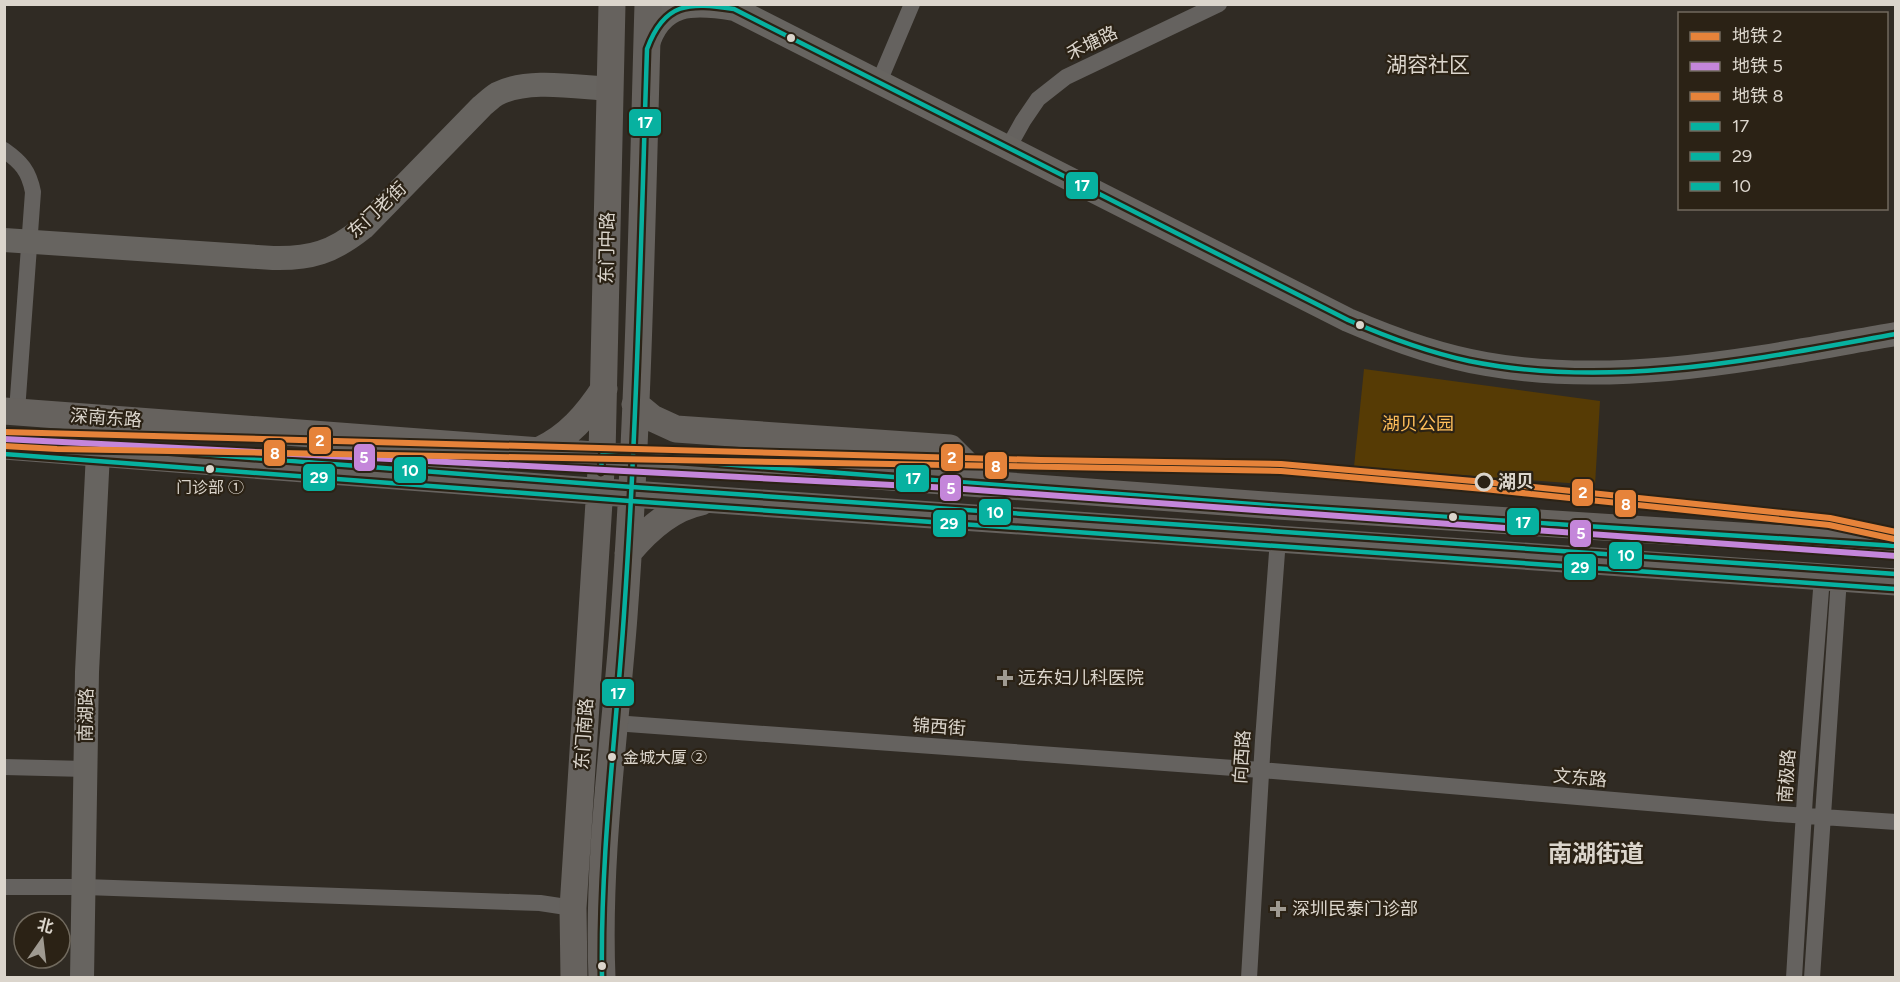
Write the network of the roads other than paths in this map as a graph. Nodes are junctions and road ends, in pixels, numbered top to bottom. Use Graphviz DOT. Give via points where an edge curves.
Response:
graph roads {
  1 [pos="612,4"];
  2 [pos="648,4"];
  3 [pos="912,4"];
  4 [pos="1219,4"];
  5 [pos="730,7"];
  6 [pos="647,49"];
  7 [pos="879,82"];
  8 [pos="610,89"];
  9 [pos="1008,148"];
  10 [pos="4,150"];
  11 [pos="4,240"];
  12 [pos="30,241"];
  13 [pos="1896,334"];
  14 [pos="604,389"];
  15 [pos="635,404"];
  16 [pos="11,411"];
  17 [pos="4,446"];
  18 [pos="540,450"];
  19 [pos="98,453"];
  20 [pos="602,455"];
  21 [pos="633,457"];
  22 [pos="985,483"];
  23 [pos="539,487"];
  24 [pos="601,492"];
  25 [pos="631,494"];
  26 [pos="719,500"];
  27 [pos="1278,539"];
  28 [pos="1896,546"];
  29 [pos="597,552"];
  30 [pos="628,553"];
  31 [pos="1830,578"];
  32 [pos="1896,582"];
  33 [pos="614,723"];
  34 [pos="4,767"];
  35 [pos="86,769"];
  36 [pos="1261,770"];
  37 [pos="1803,816"];
  38 [pos="1822,817"];
  39 [pos="1896,822"];
  40 [pos="4,887"];
  41 [pos="85,887"];
  42 [pos="573,908"];
  43 [pos="82,978"];
  44 [pos="574,978"];
  45 [pos="602,978"];
  46 [pos="1249,978"];
  47 [pos="1794,978"];
  48 [pos="1812,978"];
  1 -- 8 [label="main road, 东门中路"];
  2 -- 6 [label="main road, 东门中路"];
  3 -- 7 [label="street"];
  4 -- 9 [label="street, 禾塘路" via="1066,77 1038,99"];
  5 -- 6 [label="street" via="674,9 656,25"];
  5 -- 7 [label="street"];
  6 -- 15 [label="main road, 东门中路"];
  7 -- 9 [label="street"];
  8 -- 12 [label="street, 东门老街" via="531,85 496,95 363,228 316,255 273,258"];
  8 -- 14 [label="main road, 东门中路"];
  9 -- 13 [label="street" via="1348,320 1413,345 1487,364 1578,372 1649,370 1747,359"];
  10 -- 12 [label="street" via="26,168 31,179"];
  11 -- 12 [label="street, 东门老街"];
  12 -- 16 [label="street"];
  14 -- 18 [label="main road" via="582,419"];
  14 -- 20 [label="main road, 东门中路"];
  15 -- 21 [label="main road, 东门中路"];
  15 -- 22 [label="main road" via="652,418 676,429 950,447"];
  16 -- 18 [label="main road, 深南东路"];
  17 -- 19 [label="main road, 深南东路"];
  18 -- 20 [label="main road, 深南东路"];
  19 -- 23 [label="main road, 深南东路"];
  19 -- 35 [label="street, 南湖路"];
  20 -- 21 [label="main road, 深南东路"];
  20 -- 24 [label="main road, 东门中路"];
  21 -- 22 [label="main road, 深南东路"];
  21 -- 25 [label="main road, 东门中路"];
  22 -- 28 [label="main road, 深南东路"];
  23 -- 24 [label="main road, 深南东路"];
  23 -- 29 [label="main road" via="560,493 583,514"];
  24 -- 25 [label="main road, 深南东路"];
  24 -- 29 [label="main road, 东门南路"];
  25 -- 26 [label="main road, 深南东路"];
  25 -- 30 [label="main road, 东门南路"];
  26 -- 27 [label="main road, 深南东路"];
  26 -- 30 [label="main road" via="691,504 673,512"];
  27 -- 31 [label="main road, 深南东路"];
  27 -- 36 [label="street, 向西路"];
  29 -- 42 [label="main road, 东门南路"];
  30 -- 33 [label="main road, 东门南路"];
  31 -- 32 [label="main road, 深南东路"];
  31 -- 37 [label="street, 南极路"];
  31 -- 38 [label="street"];
  33 -- 36 [label="street, 锦西街"];
  33 -- 45 [label="main road, 东门南路" via="602,874"];
  34 -- 35 [label="street"];
  35 -- 41 [label="street, 南湖路"];
  36 -- 37 [label="street, 文东路"];
  36 -- 46 [label="street, 向西路"];
  37 -- 38 [label="street, 文东路"];
  37 -- 47 [label="street, 南极路"];
  38 -- 39 [label="street, 文东路"];
  38 -- 48 [label="street"];
  40 -- 41 [label="street"];
  41 -- 42 [label="street" via="540,903"];
  41 -- 43 [label="street, 南湖路"];
  42 -- 44 [label="main road, 东门南路"];
}
